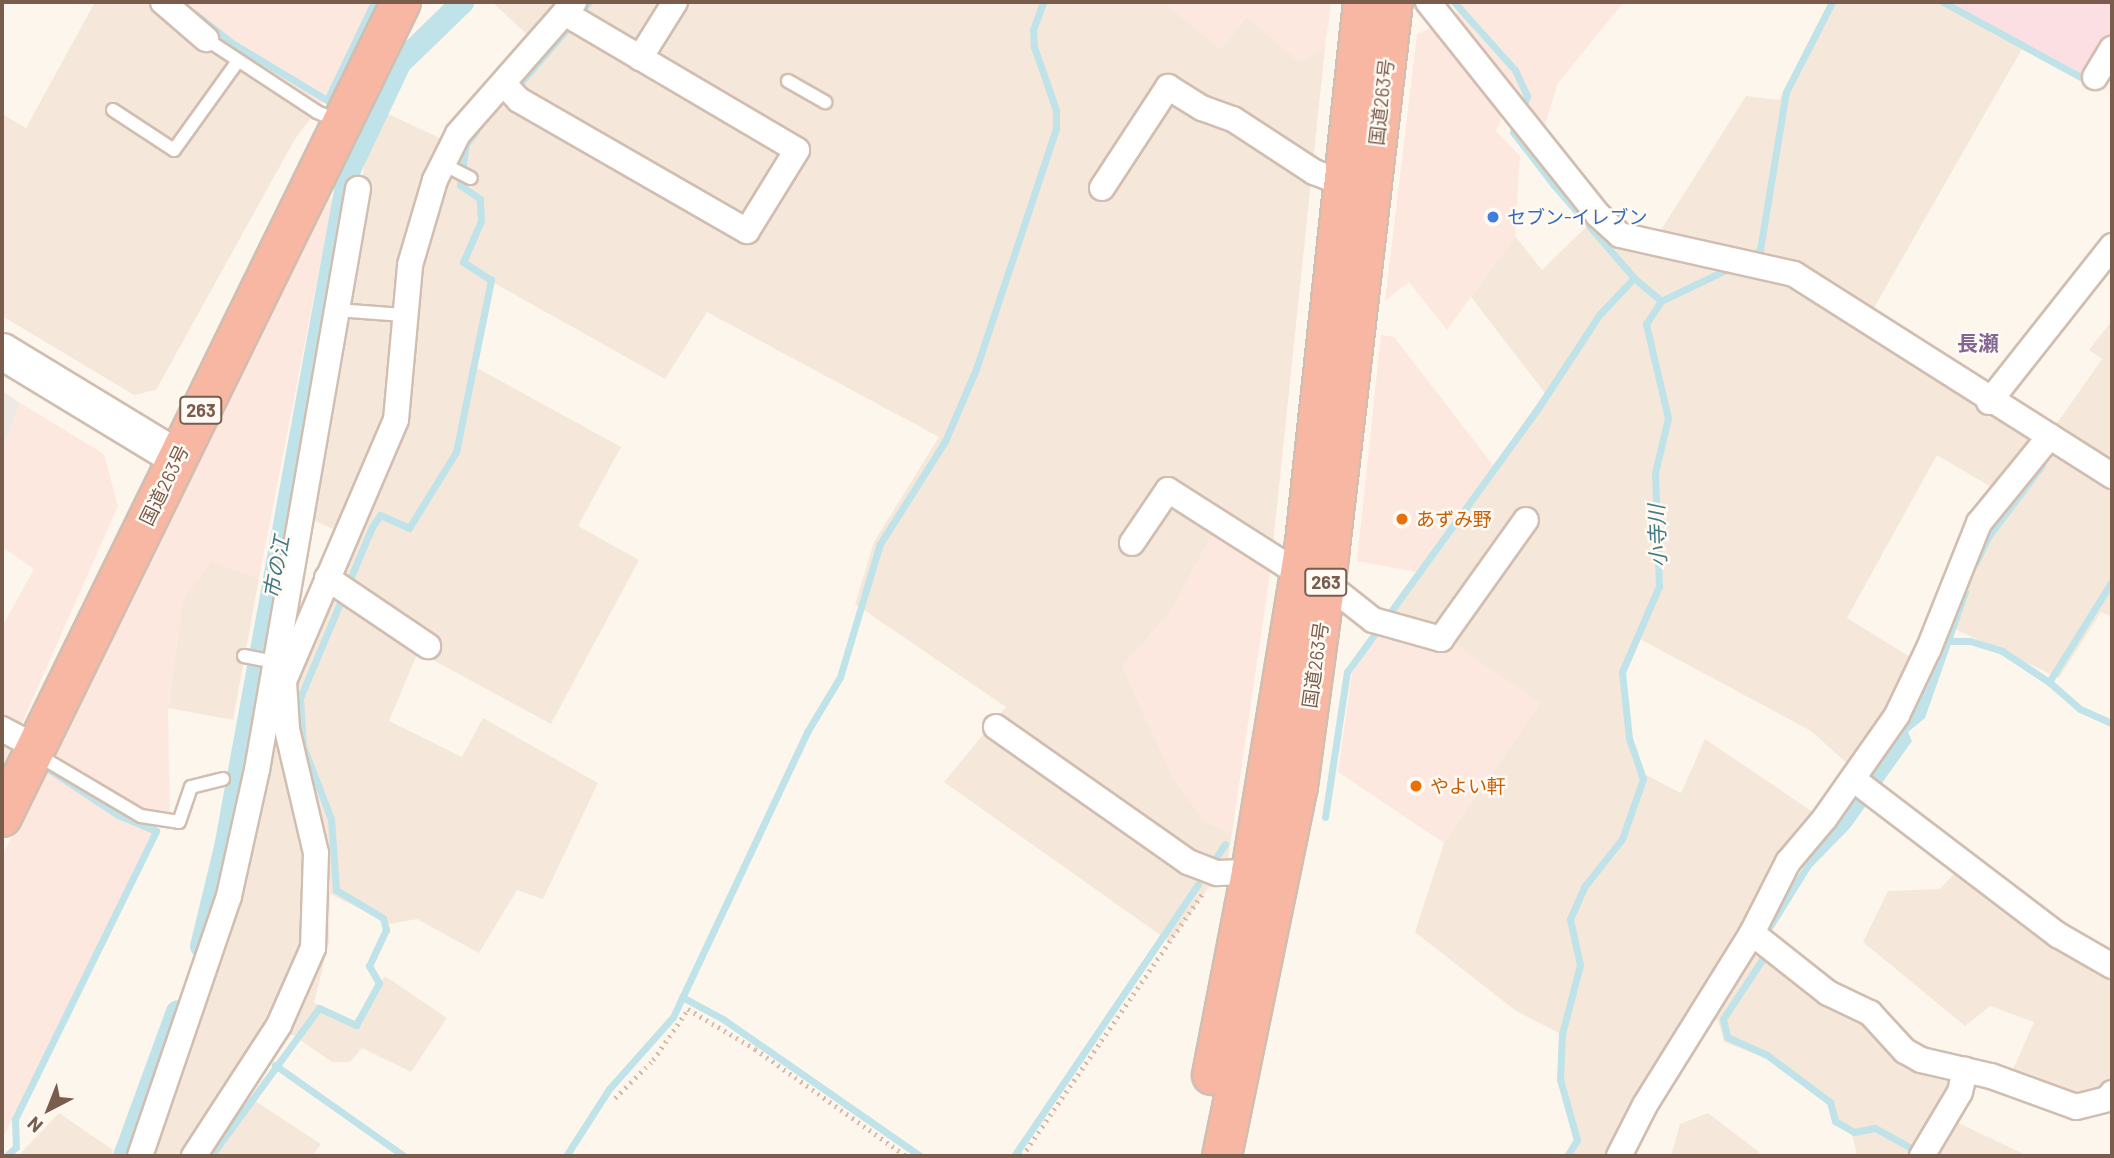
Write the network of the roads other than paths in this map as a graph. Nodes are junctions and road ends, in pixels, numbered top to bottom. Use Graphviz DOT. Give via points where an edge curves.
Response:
graph roads {
  1 [pos="163,2"];
  2 [pos="401,2"];
  3 [pos="675,2"];
  4 [pos="1363,2"];
  5 [pos="1393,2"];
  6 [pos="1428,2"];
  7 [pos="569,7"];
  8 [pos="206,39"];
  9 [pos="2112,49"];
  10 [pos="640,58"];
  11 [pos="238,61"];
  12 [pos="2095,76"];
  13 [pos="788,80"];
  14 [pos="512,92"];
  15 [pos="825,102"];
  16 [pos="113,110"];
  17 [pos="342,122"];
  18 [pos="447,166"];
  19 [pos="471,178"];
  20 [pos="1342,183"];
  21 [pos="1102,188"];
  22 [pos="358,189"];
  23 [pos="2112,246"];
  24 [pos="336,310"];
  25 [pos="404,315"];
  26 [pos="2,351"];
  27 [pos="1989,402"];
  28 [pos="2057,440"];
  29 [pos="178,458"];
  30 [pos="2112,476"];
  31 [pos="1526,520"];
  32 [pos="1132,543"];
  33 [pos="1313,578"];
  34 [pos="339,586"];
  35 [pos="428,646"];
  36 [pos="244,656"];
  37 [pos="281,664"];
  38 [pos="996,727"];
  39 [pos="2,729"];
  40 [pos="35,750"];
  41 [pos="223,779"];
  42 [pos="1853,779"];
  43 [pos="2,817"];
  44 [pos="1234,872"];
  45 [pos="1763,943"];
  46 [pos="2112,966"];
  47 [pos="1965,1070"];
  48 [pos="2112,1093"];
  49 [pos="1925,1151"];
  50 [pos="140,1156"];
  51 [pos="194,1156"];
  52 [pos="1196,1156"];
  53 [pos="1222,1156"];
  54 [pos="1619,1156"];
  1 -- 8 [label="street"];
  2 -- 17 [label="highway, 国道263号 / 263"];
  3 -- 10 [label="street"];
  4 -- 20 [label="highway, 国道263号 / 263"];
  5 -- 33 [label="highway, 国道263号 / 263"];
  6 -- 27 [label="street" via="1598,215 1620,235 1794,274"];
  7 -- 10 [label="street" via="587,27"];
  7 -- 14 [label="street"];
  8 -- 11 [label="lane"];
  9 -- 12 [label="street"];
  10 -- 14 [label="street" via="797,150 747,231"];
  11 -- 16 [label="lane" via="174,150"];
  11 -- 17 [label="lane" via="317,112"];
  13 -- 15 [label="lane"];
  14 -- 18 [label="street" via="458,134"];
  17 -- 29 [label="highway, 国道263号 / 263"];
  18 -- 19 [label="lane"];
  18 -- 25 [label="street" via="410,265"];
  20 -- 21 [label="street" via="1314,172 1233,119 1202,108 1168,87"];
  20 -- 33 [label="highway, 国道263号 / 263"];
  22 -- 24 [label="street"];
  23 -- 27 [label="street"];
  24 -- 25 [label="lane"];
  24 -- 37 [label="street"];
  25 -- 34 [label="street" via="396,420"];
  26 -- 29 [label="street"];
  27 -- 28 [label="street"];
  28 -- 30 [label="street"];
  28 -- 42 [label="street" via="1979,523 1897,715"];
  29 -- 40 [label="highway, 国道263号 / 263"];
  31 -- 33 [label="street" via="1441,639 1373,620"];
  32 -- 33 [label="street" via="1168,490"];
  33 -- 44 [label="highway, 国道263号 / 263"];
  33 -- 53 [label="highway, 国道263号 / 263" via="1298,786"];
  34 -- 35 [label="street"];
  34 -- 37 [label="street"];
  36 -- 37 [label="lane"];
  37 -- 50 [label="street" via="229,896"];
  37 -- 51 [label="street" via="287,729 316,853 313,948 279,1026"];
  38 -- 44 [label="street" via="1188,862"];
  39 -- 40 [label="street"];
  40 -- 41 [label="lane" via="141,816 179,822 191,787"];
  40 -- 43 [label="highway, 国道263号 / 263"];
  42 -- 45 [label="street" via="1788,862"];
  42 -- 46 [label="street" via="2058,935"];
  44 -- 52 [label="highway, 国道263号 / 263"];
  45 -- 47 [label="street" via="1828,993 1870,1013 1905,1051 1921,1060"];
  45 -- 54 [label="street" via="1644,1105"];
  47 -- 48 [label="street" via="2076,1107 2107,1099"];
  47 -- 49 [label="street" via="1960,1092"];
}
